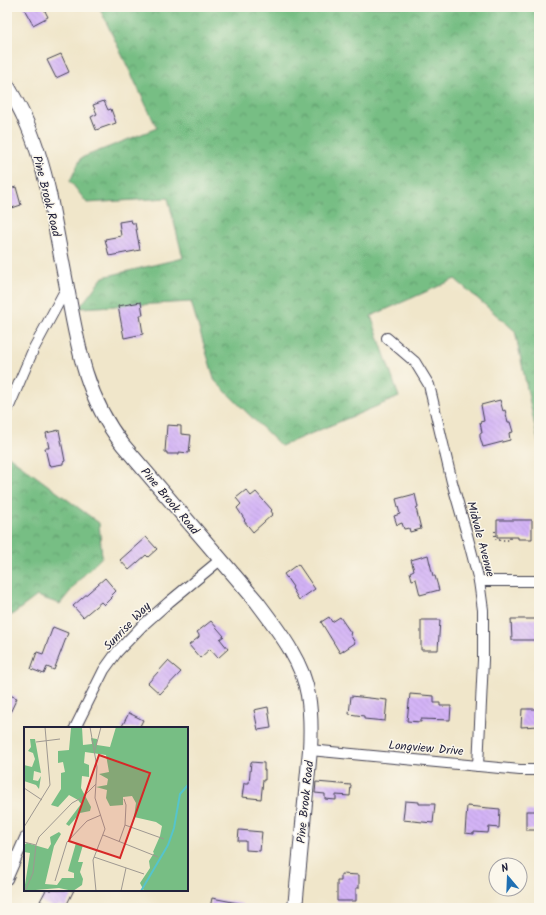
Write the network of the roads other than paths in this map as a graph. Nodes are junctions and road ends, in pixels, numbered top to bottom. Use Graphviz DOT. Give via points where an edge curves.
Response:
graph roads {
  1 [pos="7,85"];
  2 [pos="67,287"];
  3 [pos="387,338"];
  4 [pos="7,411"];
  5 [pos="220,560"];
  6 [pos="479,581"];
  7 [pos="539,581"];
  8 [pos="76,727"];
  9 [pos="310,750"];
  10 [pos="478,766"];
  11 [pos="539,770"];
  12 [pos="24,840"];
  13 [pos="7,879"];
  14 [pos="295,908"];
  1 -- 2 [label="street, Pine Brook Road" via="24,118 39,159"];
  2 -- 4 [label="street" via="34,348"];
  2 -- 5 [label="street, Pine Brook Road" via="77,346 86,376 111,430"];
  3 -- 6 [label="street, Midvale Avenue" via="416,362 429,385"];
  5 -- 8 [label="street, Sunrise Way" via="142,626 117,652 104,670"];
  5 -- 9 [label="street, Pine Brook Road" via="275,626 298,666 308,694"];
  6 -- 7 [label="street"];
  6 -- 10 [label="street, Midvale Avenue" via="483,610 483,660"];
  9 -- 10 [label="street, Longview Drive"];
  9 -- 14 [label="street, Pine Brook Road"];
  10 -- 11 [label="street, Longview Drive"];
  12 -- 13 [label="street"];
}
